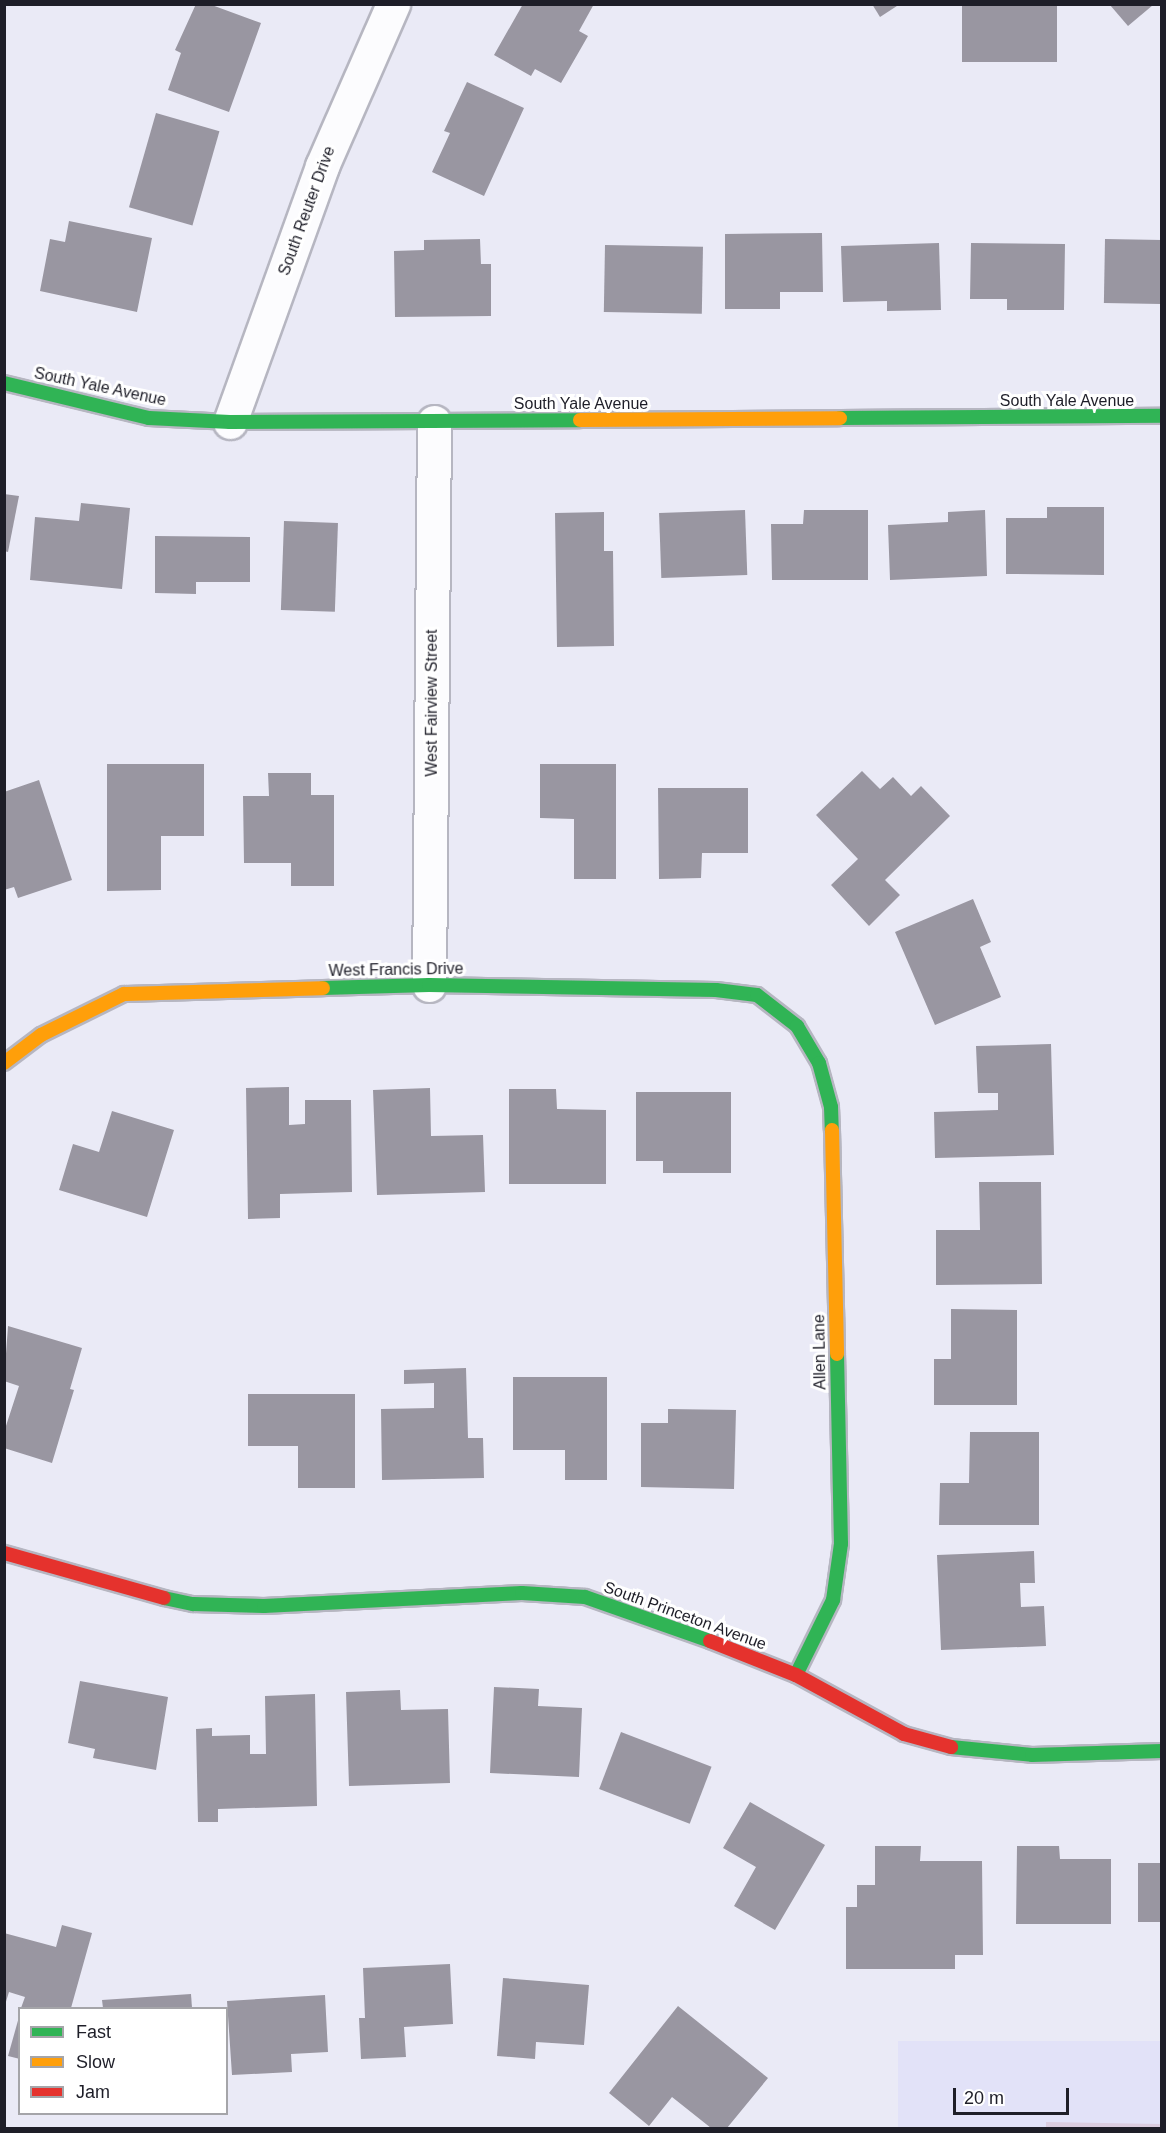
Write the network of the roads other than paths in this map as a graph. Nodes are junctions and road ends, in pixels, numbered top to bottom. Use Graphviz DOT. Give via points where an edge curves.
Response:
graph roads {
  1 [pos="393,4"];
  2 [pos="4,383"];
  3 [pos="1161,416"];
  4 [pos="230,422"];
  5 [pos="434,422"];
  6 [pos="429,985"];
  7 [pos="797,1026"];
  8 [pos="4,1063"];
  9 [pos="4,1553"];
  10 [pos="796,1675"];
  11 [pos="1161,1751"];
  1 -- 4 [label="street, South Reuter Drive" via="322,166"];
  2 -- 4 [label="street, South Yale Avenue" via="149,418"];
  3 -- 5 [label="street, South Yale Avenue"];
  4 -- 5 [label="street, South Yale Avenue"];
  5 -- 6 [label="street, West Fairview Street"];
  6 -- 7 [label="street, West Francis Drive" via="716,990 757,995"];
  6 -- 8 [label="street, West Francis Drive" via="123,994 41,1035"];
  7 -- 10 [label="street, Allen Lane" via="819,1063 831,1107 842,1544 833,1600"];
  9 -- 10 [label="street, South Princeton Avenue" via="127,1590 193,1604 264,1606 522,1593 585,1597 648,1617"];
  10 -- 11 [label="street, South Princeton Avenue" via="904,1734 962,1750 1032,1755"];
}
